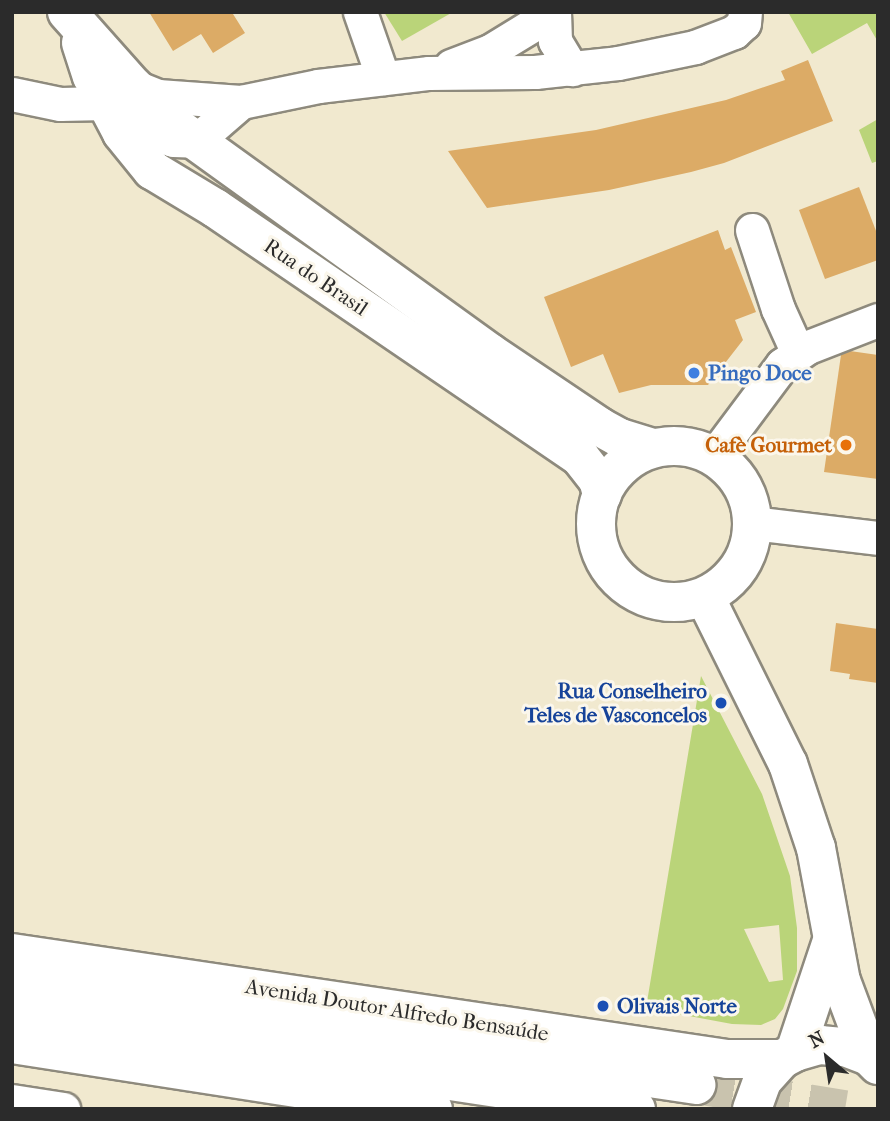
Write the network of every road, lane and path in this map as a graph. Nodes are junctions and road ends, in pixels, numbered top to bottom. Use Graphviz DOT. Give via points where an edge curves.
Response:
graph roads {
  1 [pos="360,12"];
  2 [pos="554,12"];
  3 [pos="745,12"];
  4 [pos="71,18"];
  5 [pos="572,69"];
  6 [pos="429,73"];
  7 [pos="383,78"];
  8 [pos="12,94"];
  9 [pos="120,95"];
  10 [pos="226,102"];
  11 [pos="182,136"];
  12 [pos="179,186"];
  13 [pos="752,230"];
  14 [pos="878,320"];
  15 [pos="798,353"];
  16 [pos="652,449"];
  17 [pos="714,456"];
  18 [pos="602,494"];
  19 [pos="753,523"];
  20 [pos="878,538"];
  21 [pos="705,597"];
  22 [pos="832,941"];
  23 [pos="12,953"];
  24 [pos="12,983"];
  25 [pos="12,1016"];
  26 [pos="12,1044"];
  27 [pos="789,1055"];
  28 [pos="873,1060"];
  29 [pos="696,1085"];
  30 [pos="12,1101"];
  31 [pos="63,1109"];
  32 [pos="433,1109"];
  33 [pos="636,1109"];
  34 [pos="752,1109"];
  1 -- 7 [label="street"];
  2 -- 5 [label="street" via="555,41"];
  2 -- 6 [label="street" via="490,51"];
  3 -- 5 [label="street" via="740,28 695,47"];
  4 -- 9 [label="main road, Rua do Brasil" via="92,76"];
  5 -- 6 [label="street"];
  6 -- 7 [label="street"];
  7 -- 10 [label="street"];
  8 -- 9 [label="street" via="60,104"];
  9 -- 10 [label="street"];
  9 -- 11 [label="main road, Rua do Brasil"];
  9 -- 12 [label="main road, Rua do Brasil" via="138,155 152,170"];
  10 -- 11 [label="street"];
  11 -- 12 [label="street" via="172,162"];
  11 -- 16 [label="main road, Rua do Brasil" via="578,412 620,438"];
  12 -- 18 [label="main road, Rua do Brasil" via="580,457 598,480"];
  13 -- 15 [label="street"];
  14 -- 15 [label="street"];
  15 -- 17 [label="street" via="771,378"];
  16 -- 17 [label="main road" via="674,445"];
  16 -- 18 [label="main road" via="618,468"];
  17 -- 19 [label="main road" via="730,468 747,493"];
  18 -- 21 [label="main road" via="596,524 602,554 618,580 644,597 674,602"];
  19 -- 20 [label="street"];
  19 -- 21 [label="main road" via="747,554 730,580"];
  21 -- 22 [label="main road" via="788,764 816,848"];
  22 -- 27 [label="main road"];
  22 -- 28 [label="main road" via="850,1011"];
  23 -- 27 [label="main road, Avenida Doutor Alfredo Bensaúde" via="727,1059"];
  24 -- 29 [label="main road, Avenida Doutor Alfredo Bensaúde"];
  25 -- 33 [label="main road"];
  26 -- 32 [label="main road"];
  27 -- 28 [label="main road, Avenida Doutor Alfredo Bensaúde" via="820,1045 845,1046"];
  27 -- 34 [label="main road" via="762,1081"];
  30 -- 31 [label="street"];
}
